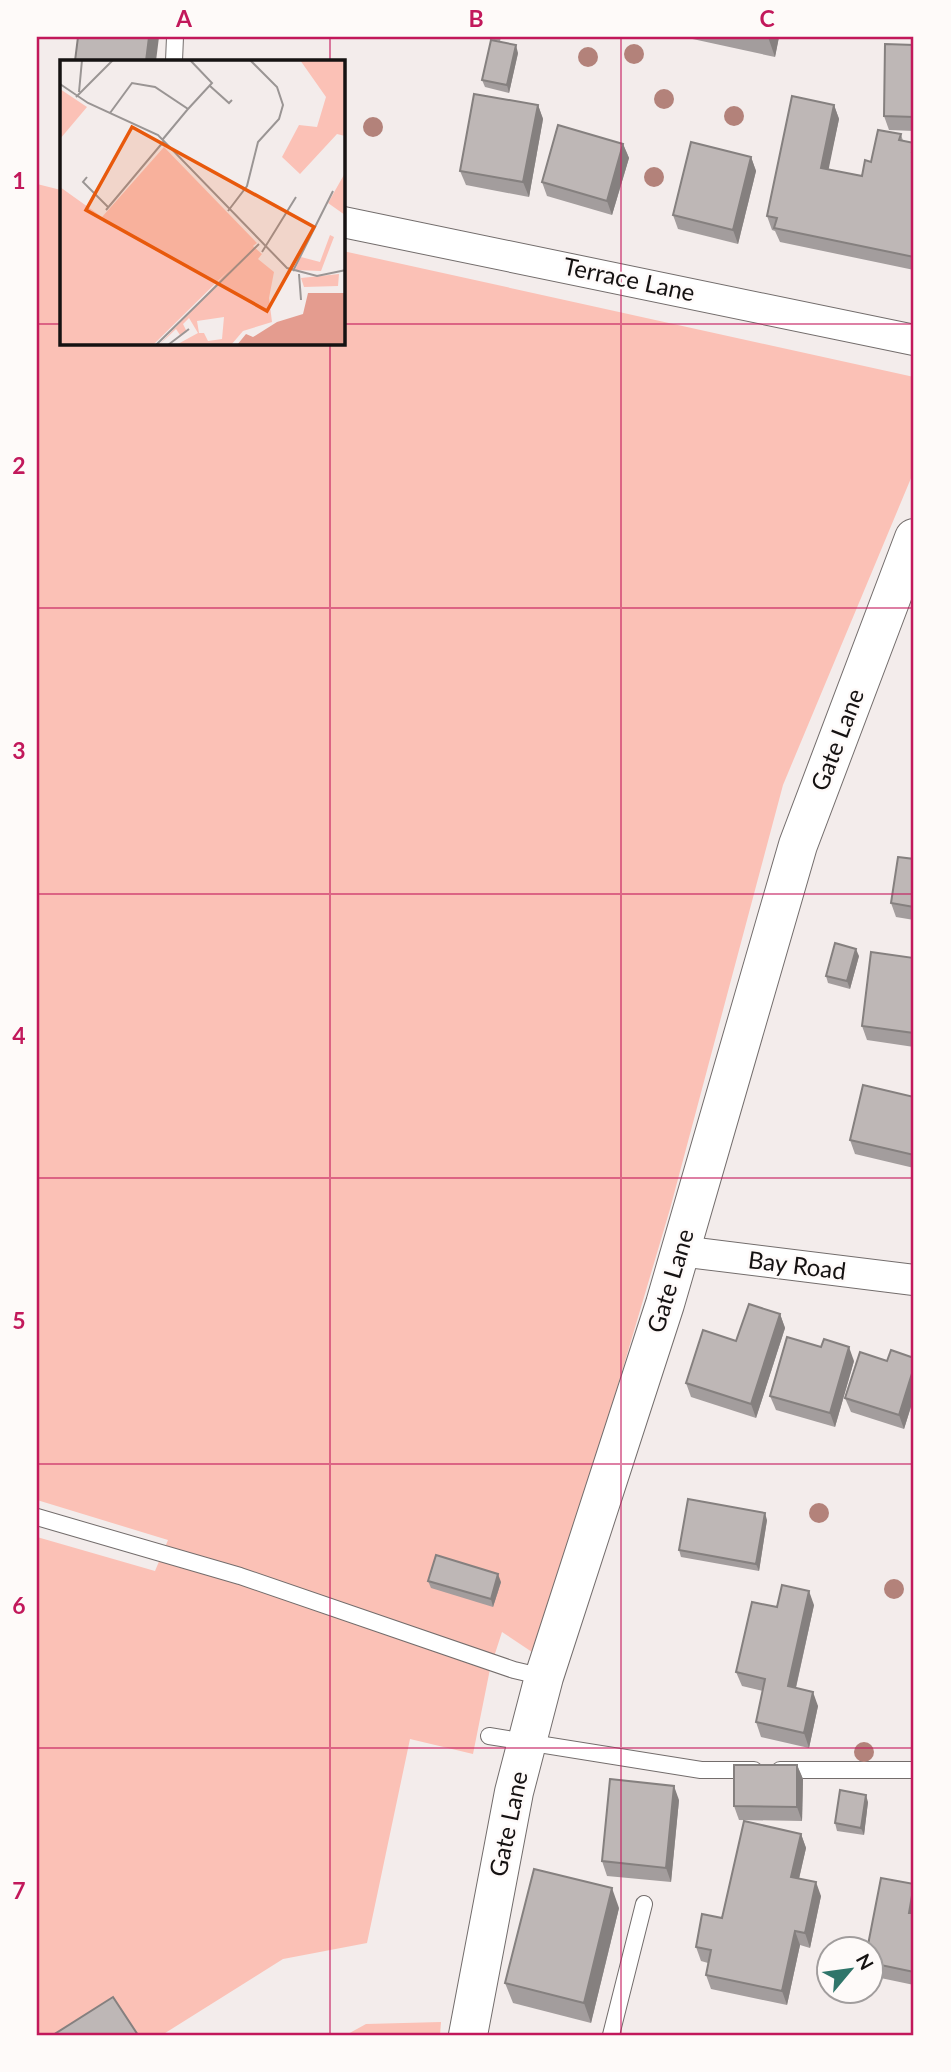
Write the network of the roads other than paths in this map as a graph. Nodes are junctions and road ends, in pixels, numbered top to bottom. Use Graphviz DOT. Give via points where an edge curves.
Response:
graph roads {
  1 [pos="175,37"];
  2 [pos="174,60"];
  3 [pos="345,222"];
  4 [pos="914,340"];
  5 [pos="914,538"];
  6 [pos="680,1251"];
  7 [pos="914,1280"];
  8 [pos="37,1517"];
  9 [pos="544,1677"];
  10 [pos="489,1736"];
  11 [pos="527,1744"];
  12 [pos="914,1770"];
  13 [pos="644,1904"];
  14 [pos="468,2035"];
  15 [pos="611,2035"];
  1 -- 2 [label="lane"];
  3 -- 4 [label="street, Terrace Lane"];
  5 -- 6 [label="street, Gate Lane" via="798,845"];
  6 -- 7 [label="street, Bay Road"];
  6 -- 9 [label="street, Gate Lane"];
  8 -- 9 [label="lane" via="240,1576"];
  9 -- 11 [label="street, Gate Lane"];
  10 -- 11 [label="lane"];
  11 -- 12 [label="lane" via="701,1770"];
  11 -- 14 [label="street, Gate Lane"];
  13 -- 15 [label="lane"];
}
